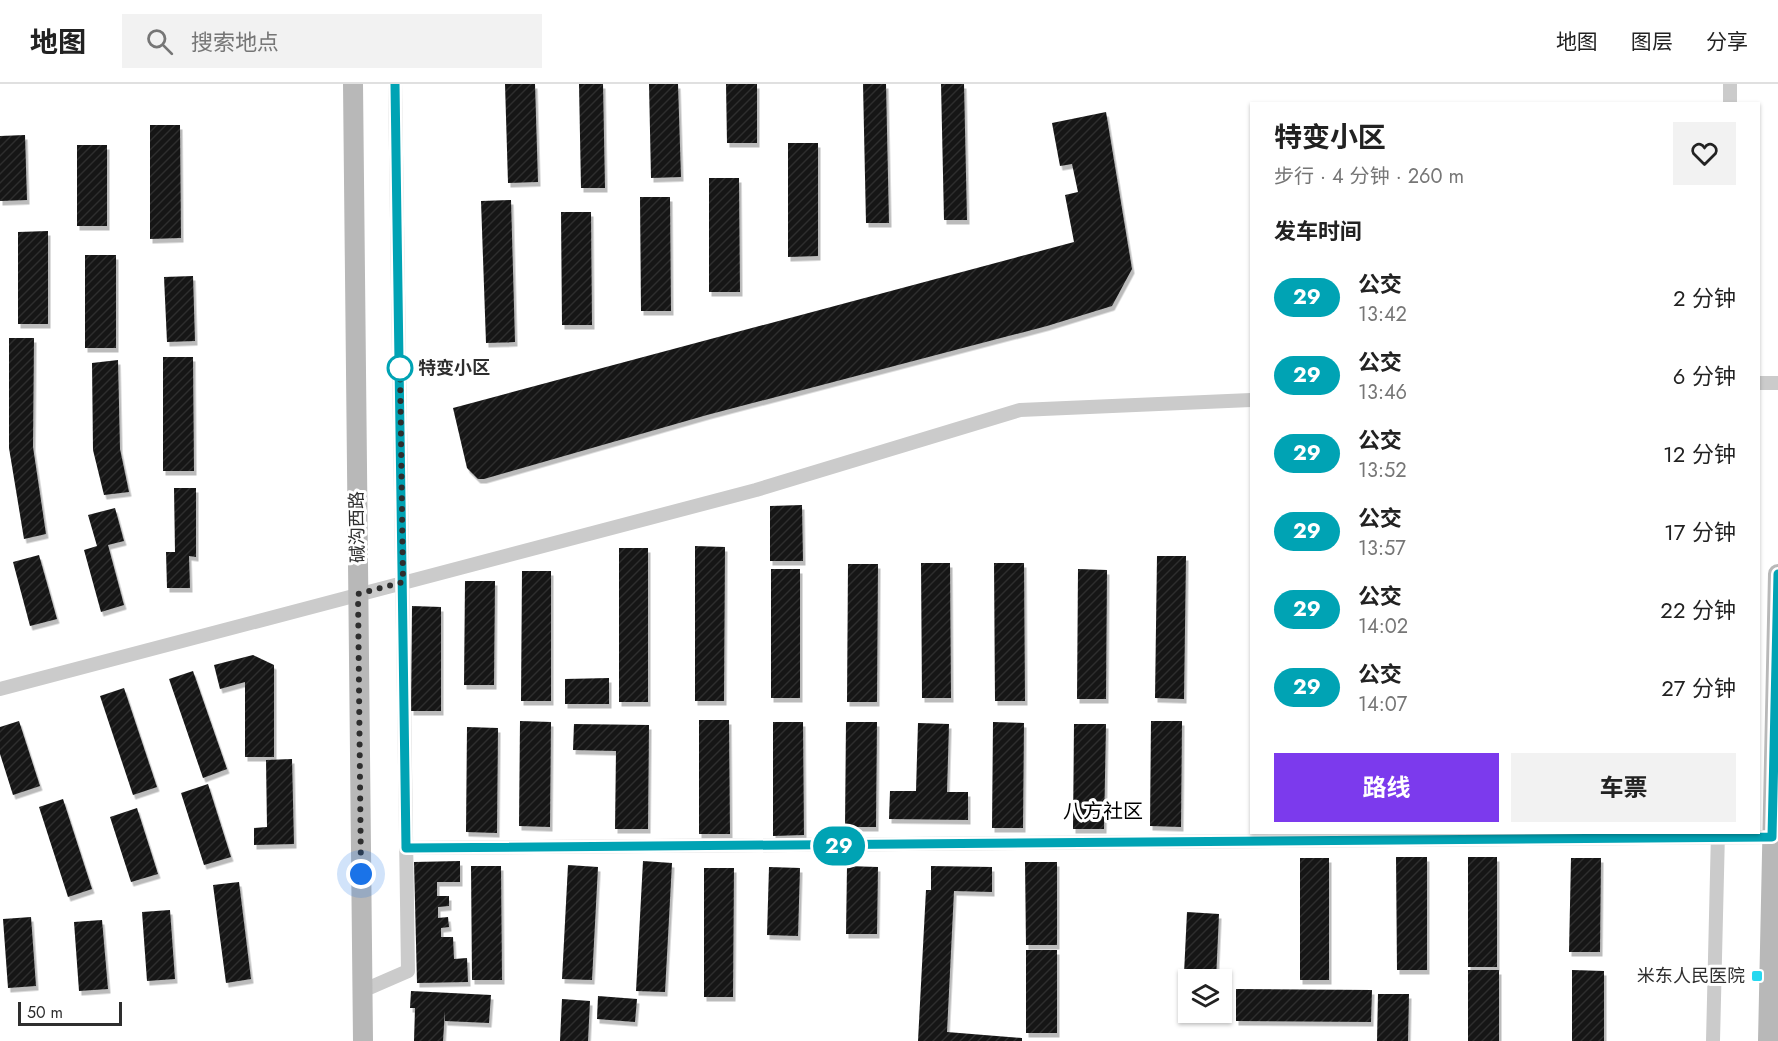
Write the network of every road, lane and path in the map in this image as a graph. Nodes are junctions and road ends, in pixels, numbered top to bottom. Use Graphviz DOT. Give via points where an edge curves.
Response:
graph roads {
  1 [pos="353,84"];
  2 [pos="395,84"];
  3 [pos="1730,84"];
  4 [pos="1730,102"];
  5 [pos="1760,383"];
  6 [pos="1778,383"];
  7 [pos="1250,400"];
  8 [pos="1778,574"];
  9 [pos="403,582"];
  10 [pos="358,594"];
  11 [pos="0,689"];
  12 [pos="1776,708"];
  13 [pos="1718,835"];
  14 [pos="1772,837"];
  15 [pos="406,848"];
  16 [pos="362,991"];
  17 [pos="363,1041"];
  18 [pos="1713,1041"];
  19 [pos="1768,1041"];
  1 -- 10 [label="street, 碱沟西路"];
  2 -- 9 [label="street"];
  3 -- 4 [label="street"];
  5 -- 6 [label="street"];
  7 -- 9 [label="street" via="1020,410 756,490"];
  8 -- 12 [label="street"];
  9 -- 10 [label="street"];
  9 -- 15 [label="street"];
  10 -- 11 [label="street"];
  10 -- 16 [label="street, 碱沟西路"];
  12 -- 14 [label="street"];
  13 -- 14 [label="street"];
  13 -- 15 [label="street"];
  13 -- 18 [label="street"];
  14 -- 19 [label="street"];
  15 -- 16 [label="street" via="408,971"];
  16 -- 17 [label="street, 碱沟西路"];
}
